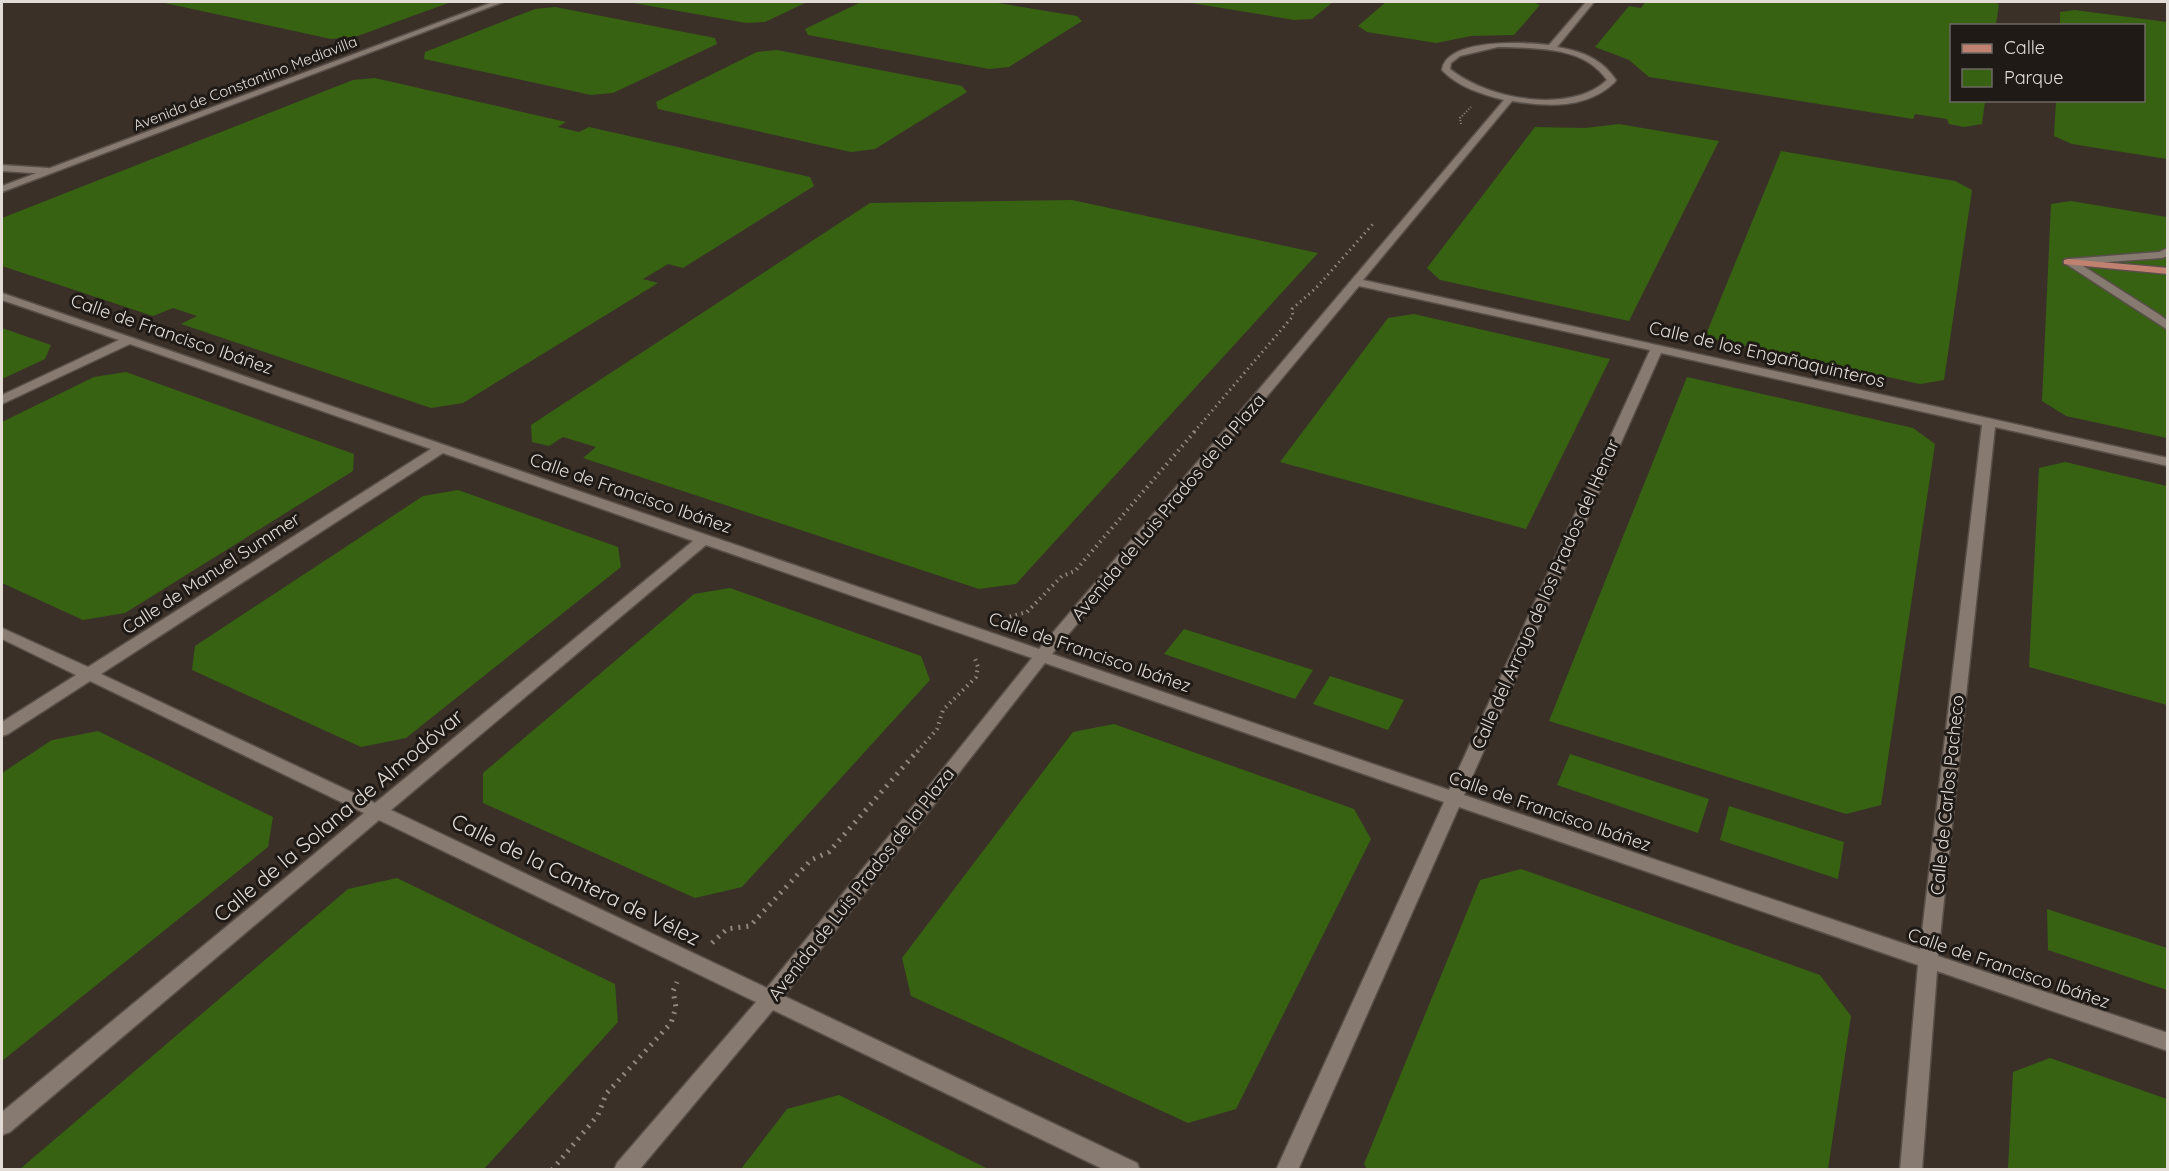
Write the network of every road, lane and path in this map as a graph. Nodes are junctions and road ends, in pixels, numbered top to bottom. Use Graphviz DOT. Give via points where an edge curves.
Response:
graph roads {
  1 [pos="499,2"];
  2 [pos="1590,2"];
  3 [pos="1551,48"];
  4 [pos="1510,98"];
  5 [pos="2,168"];
  6 [pos="48,171"];
  7 [pos="2,189"];
  8 [pos="2168,251"];
  9 [pos="2068,262"];
  10 [pos="2168,271"];
  11 [pos="1358,282"];
  12 [pos="2,296"];
  13 [pos="2168,327"];
  14 [pos="129,340"];
  15 [pos="1657,348"];
  16 [pos="2,400"];
  17 [pos="1989,422"];
  18 [pos="442,448"];
  19 [pos="2168,462"];
  20 [pos="704,540"];
  21 [pos="2,633"];
  22 [pos="1042,656"];
  23 [pos="88,675"];
  24 [pos="2,730"];
  25 [pos="1452,798"];
  26 [pos="378,810"];
  27 [pos="1928,961"];
  28 [pos="771,998"];
  29 [pos="2168,1042"];
  30 [pos="2,1125"];
  31 [pos="625,1170"];
  32 [pos="1129,1170"];
  33 [pos="1287,1170"];
  34 [pos="1911,1170"];
  1 -- 6 [label="street, Avenida de Constantino Mediavilla"];
  2 -- 3 [label="street"];
  3 -- 4 [label="street" via="1585,57 1608,70 1612,80 1607,88 1579,99"];
  3 -- 4 [label="street" via="1474,48 1448,62 1446,70 1453,78"];
  4 -- 11 [label="street, Avenida de Luis Prados de la Plaza"];
  5 -- 6 [label="street"];
  6 -- 7 [label="street, Avenida de Constantino Mediavilla"];
  8 -- 9 [label="street" via="2162,255"];
  9 -- 10 [label="main road"];
  9 -- 13 [label="street" via="2141,304"];
  11 -- 15 [label="street, Calle de los Engañaquinteros"];
  11 -- 22 [label="street, Avenida de Luis Prados de la Plaza"];
  12 -- 14 [label="street, Calle de Francisco Ibáñez"];
  14 -- 16 [label="street"];
  14 -- 18 [label="street, Calle de Francisco Ibáñez"];
  15 -- 17 [label="street, Calle de los Engañaquinteros"];
  15 -- 25 [label="street, Calle del Arroyo de los Prados del Henar"];
  17 -- 19 [label="street, Calle de los Engañaquinteros"];
  17 -- 27 [label="street, Calle de Carlos Pacheco"];
  18 -- 20 [label="street, Calle de Francisco Ibáñez"];
  18 -- 23 [label="street, Calle de Manuel Summer"];
  20 -- 22 [label="street, Calle de Francisco Ibáñez"];
  20 -- 26 [label="street, Calle de la Solana de Almodóvar"];
  21 -- 23 [label="street, Calle de la Cantera de Vélez"];
  22 -- 25 [label="street, Calle de Francisco Ibáñez"];
  22 -- 28 [label="street, Avenida de Luis Prados de la Plaza"];
  23 -- 24 [label="street, Calle de Manuel Summer"];
  23 -- 26 [label="street, Calle de la Cantera de Vélez"];
  25 -- 27 [label="street, Calle de Francisco Ibáñez"];
  25 -- 33 [label="street, Calle del Arroyo de los Prados del Henar"];
  26 -- 28 [label="street, Calle de la Cantera de Vélez"];
  26 -- 30 [label="street, Calle de la Solana de Almodóvar"];
  27 -- 29 [label="street, Calle de Francisco Ibáñez"];
  27 -- 34 [label="street, Calle de Carlos Pacheco"];
  28 -- 31 [label="street, Avenida de Luis Prados de la Plaza"];
  28 -- 32 [label="street, Calle de la Cantera de Vélez"];
}
